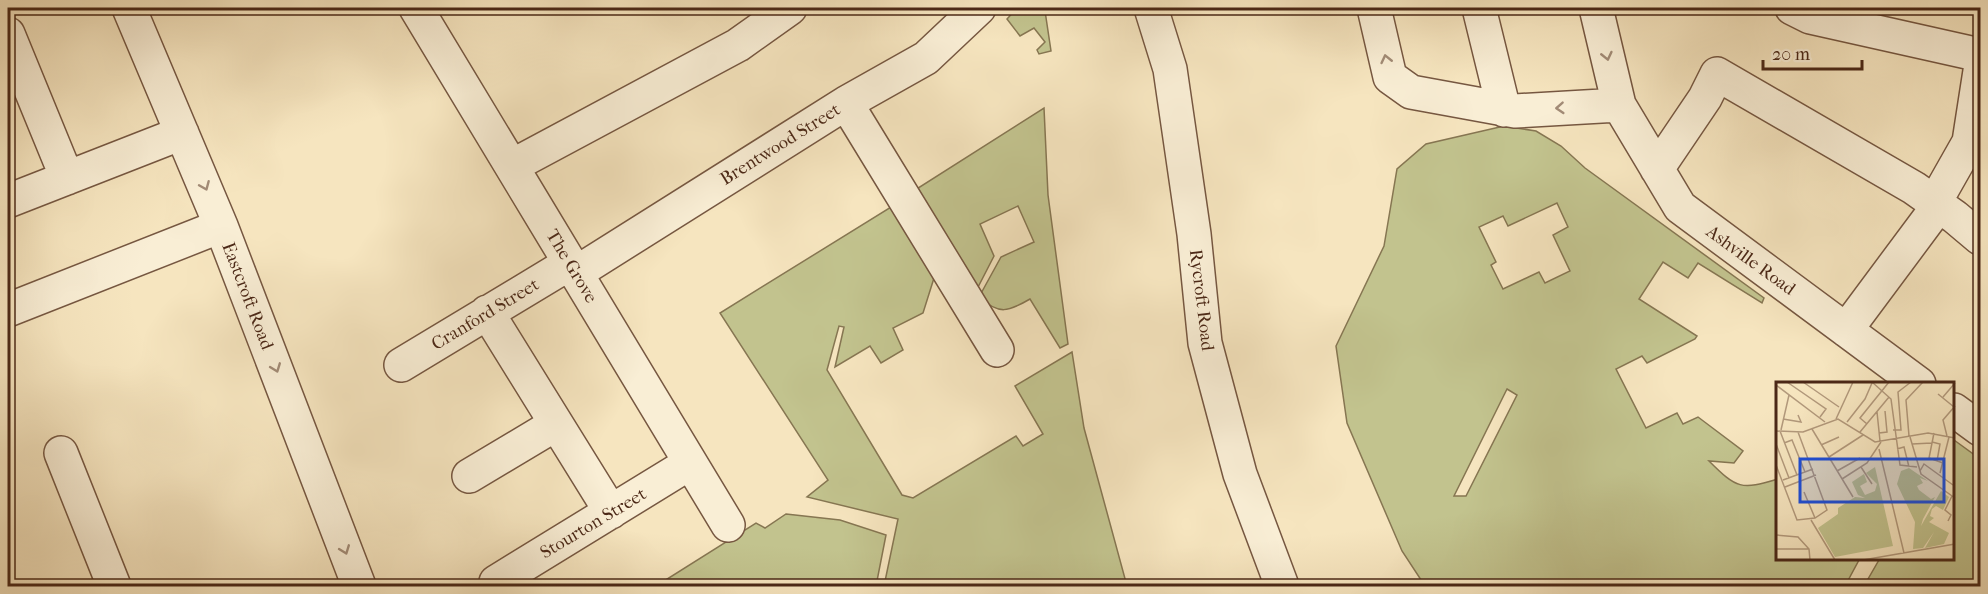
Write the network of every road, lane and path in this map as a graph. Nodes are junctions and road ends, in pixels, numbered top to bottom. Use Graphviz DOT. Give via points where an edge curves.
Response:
graph roads {
  1 [pos="129,8"];
  2 [pos="416,8"];
  3 [pos="790,8"];
  4 [pos="979,8"];
  5 [pos="1151,8"];
  6 [pos="1374,8"];
  7 [pos="1479,8"];
  8 [pos="1596,8"];
  9 [pos="1792,8"];
  10 [pos="1896,21"];
  11 [pos="8,34"];
  12 [pos="1980,55"];
  13 [pos="1980,71"];
  14 [pos="846,104"];
  15 [pos="1619,105"];
  16 [pos="1504,110"];
  17 [pos="182,133"];
  18 [pos="512,166"];
  19 [pos="1657,169"];
  20 [pos="67,178"];
  21 [pos="1939,198"];
  22 [pos="8,201"];
  23 [pos="221,226"];
  24 [pos="1980,238"];
  25 [pos="573,268"];
  26 [pos="8,310"];
  27 [pos="487,312"];
  28 [pos="1846,330"];
  29 [pos="997,350"];
  30 [pos="401,365"];
  31 [pos="1916,382"];
  32 [pos="1955,411"];
  33 [pos="556,424"];
  34 [pos="1980,429"];
  35 [pos="61,453"];
  36 [pos="690,463"];
  37 [pos="469,476"];
  38 [pos="611,512"];
  39 [pos="728,525"];
  40 [pos="496,582"];
  41 [pos="114,586"];
  42 [pos="359,586"];
  43 [pos="1282,586"];
  1 -- 17 [label="street, Eastcroft Road"];
  2 -- 18 [label="street, The Grove"];
  3 -- 18 [label="street" via="738,45"];
  4 -- 14 [label="street, Brentwood Street" via="926,58"];
  5 -- 43 [label="street, Rycroft Road" via="1170,69 1205,344 1240,474"];
  16 -- 6 [label="street, one-way" via="1411,92 1390,76"];
  7 -- 16 [label="street"];
  8 -- 15 [label="street, Ashville Road, one-way"];
  9 -- 10 [label="street" via="1810,17"];
  10 -- 12 [label="street"];
  11 -- 20 [label="street"];
  13 -- 21 [label="street" via="1969,142"];
  14 -- 25 [label="street, Brentwood Street"];
  14 -- 29 [label="street"];
  15 -- 16 [label="street, one-way"];
  15 -- 19 [label="street, Ashville Road"];
  17 -- 20 [label="street"];
  17 -- 23 [label="street, Eastcroft Road, one-way"];
  18 -- 25 [label="street, The Grove"];
  19 -- 21 [label="street" via="1705,98 1716,74 1914,188"];
  19 -- 28 [label="street, Ashville Road" via="1680,207"];
  20 -- 22 [label="street"];
  21 -- 24 [label="street"];
  21 -- 28 [label="street"];
  23 -- 26 [label="street"];
  23 -- 42 [label="street, Eastcroft Road, one-way"];
  25 -- 27 [label="street, Cranford Street"];
  25 -- 36 [label="street, The Grove"];
  27 -- 30 [label="street, Cranford Street"];
  27 -- 33 [label="street"];
  28 -- 31 [label="street, Ashville Road"];
  32 -- 34 [label="street"];
  33 -- 37 [label="street"];
  33 -- 38 [label="street"];
  35 -- 41 [label="street"];
  36 -- 38 [label="street, Stourton Street"];
  36 -- 39 [label="street, The Grove"];
  38 -- 40 [label="street, Stourton Street"];
}
